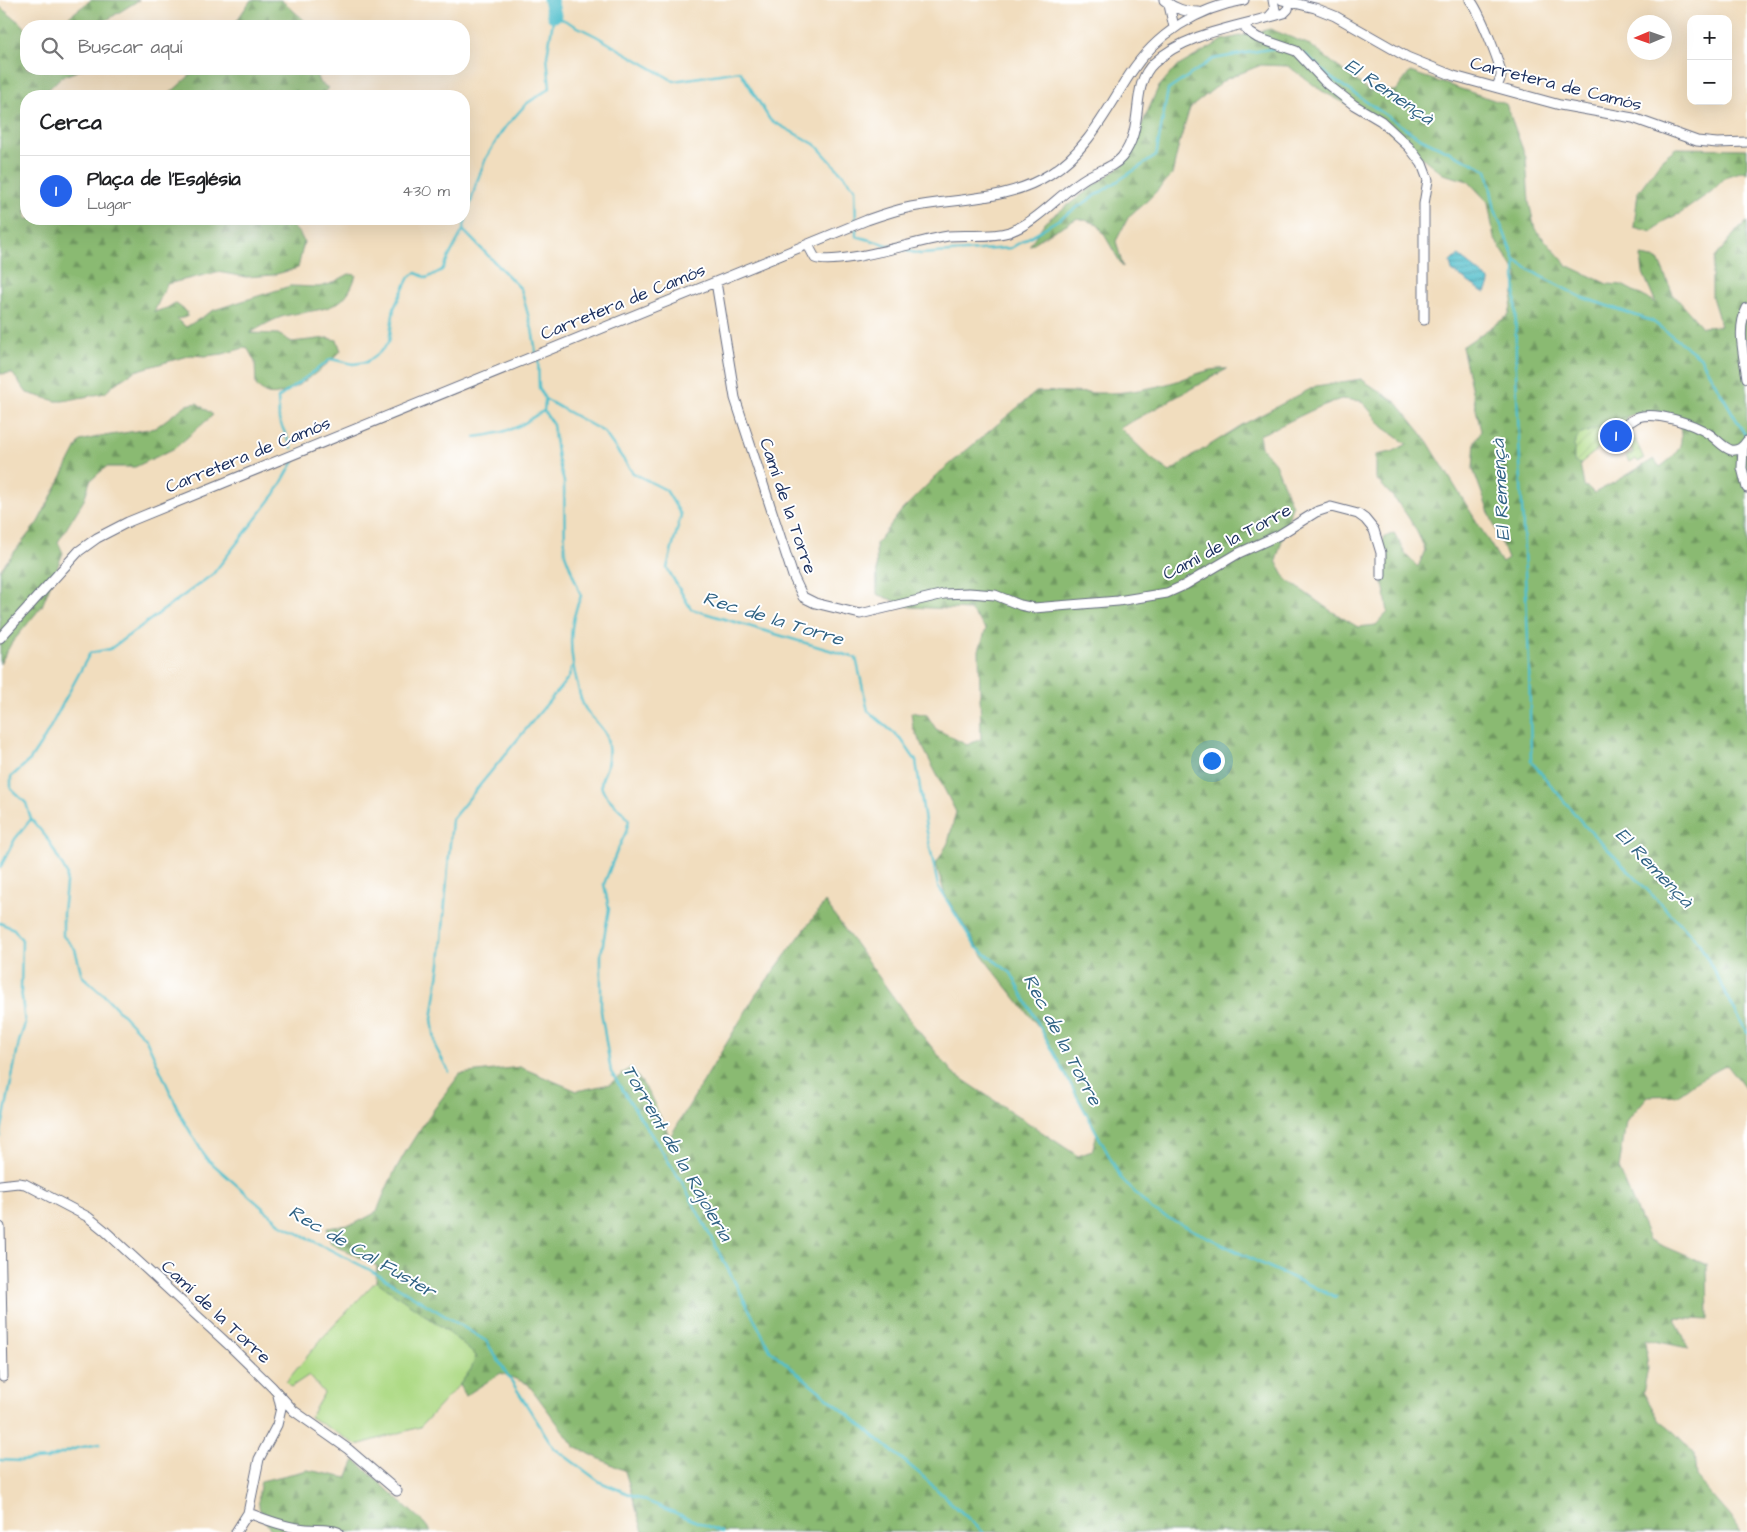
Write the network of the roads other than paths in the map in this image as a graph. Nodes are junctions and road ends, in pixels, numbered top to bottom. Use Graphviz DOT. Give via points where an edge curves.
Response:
graph roads {
  1 [pos="1244,0"];
  2 [pos="1273,0"];
  3 [pos="1470,0"];
  4 [pos="1286,1"];
  5 [pos="1167,2"];
  6 [pos="1179,9"];
  7 [pos="1202,12"];
  8 [pos="1270,17"];
  9 [pos="1243,24"];
  10 [pos="1178,25"];
  11 [pos="1497,87"];
  12 [pos="1747,142"];
  13 [pos="808,244"];
  14 [pos="716,282"];
  15 [pos="1747,308"];
  16 [pos="1424,320"];
  17 [pos="1747,378"];
  18 [pos="1628,423"];
  19 [pos="1745,444"];
  20 [pos="1747,488"];
  21 [pos="1380,576"];
  22 [pos="0,638"];
  23 [pos="0,1185"];
  24 [pos="0,1227"];
  25 [pos="2,1377"];
  26 [pos="278,1394"];
  27 [pos="397,1491"];
  28 [pos="248,1513"];
  29 [pos="236,1532"];
  30 [pos="338,1532"];
  1 -- 7 [label="street, Carretera de Camós"];
  2 -- 8 [label="street" via="1275,10"];
  3 -- 11 [label="street" via="1484,22 1501,75"];
  4 -- 8 [label="street" via="1288,9 1284,13"];
  4 -- 11 [label="street, Carretera de Camós" via="1335,16 1423,64"];
  5 -- 6 [label="street"];
  5 -- 10 [label="street"];
  6 -- 7 [label="street"];
  6 -- 10 [label="street"];
  7 -- 10 [label="street, Carretera de Camós"];
  8 -- 9 [label="street"];
  9 -- 13 [label="street" via="1182,44 1153,64 1142,81 1136,128 1120,160 1074,186 1033,220 1007,233 951,236 851,257 820,260 815,258"];
  9 -- 16 [label="street" via="1258,38 1296,51 1327,84 1381,121 1422,164 1428,180 1424,204"];
  10 -- 13 [label="street, Carretera de Camós" via="1152,46 1134,68 1105,115 1075,154 1033,184 1004,194 910,207"];
  11 -- 12 [label="street, Carretera de Camós" via="1568,107 1633,118 1697,141"];
  13 -- 14 [label="street, Carretera de Camós"];
  14 -- 21 [label="street, Camí de la Torre" via="735,398 793,576 803,597 815,603 860,614 944,594 994,595 1034,608 1167,594 1239,553 1280,536 1316,512 1331,507 1358,514 1374,530 1381,553"];
  14 -- 22 [label="street, Carretera de Camós" via="112,529 73,556"];
  15 -- 17 [label="street" via="1741,333"];
  18 -- 19 [label="street" via="1639,417 1672,418 1704,430 1731,450"];
  19 -- 20 [label="street" via="1742,468"];
  23 -- 26 [label="street, Camí de la Torre" via="26,1184 104,1230"];
  24 -- 25 [label="street"];
  26 -- 27 [label="street, Camí de la Torre" via="294,1411 348,1449"];
  26 -- 28 [label="street" via="281,1408 277,1425 259,1459"];
  28 -- 29 [label="street"];
  28 -- 30 [label="street" via="281,1525"];
}
